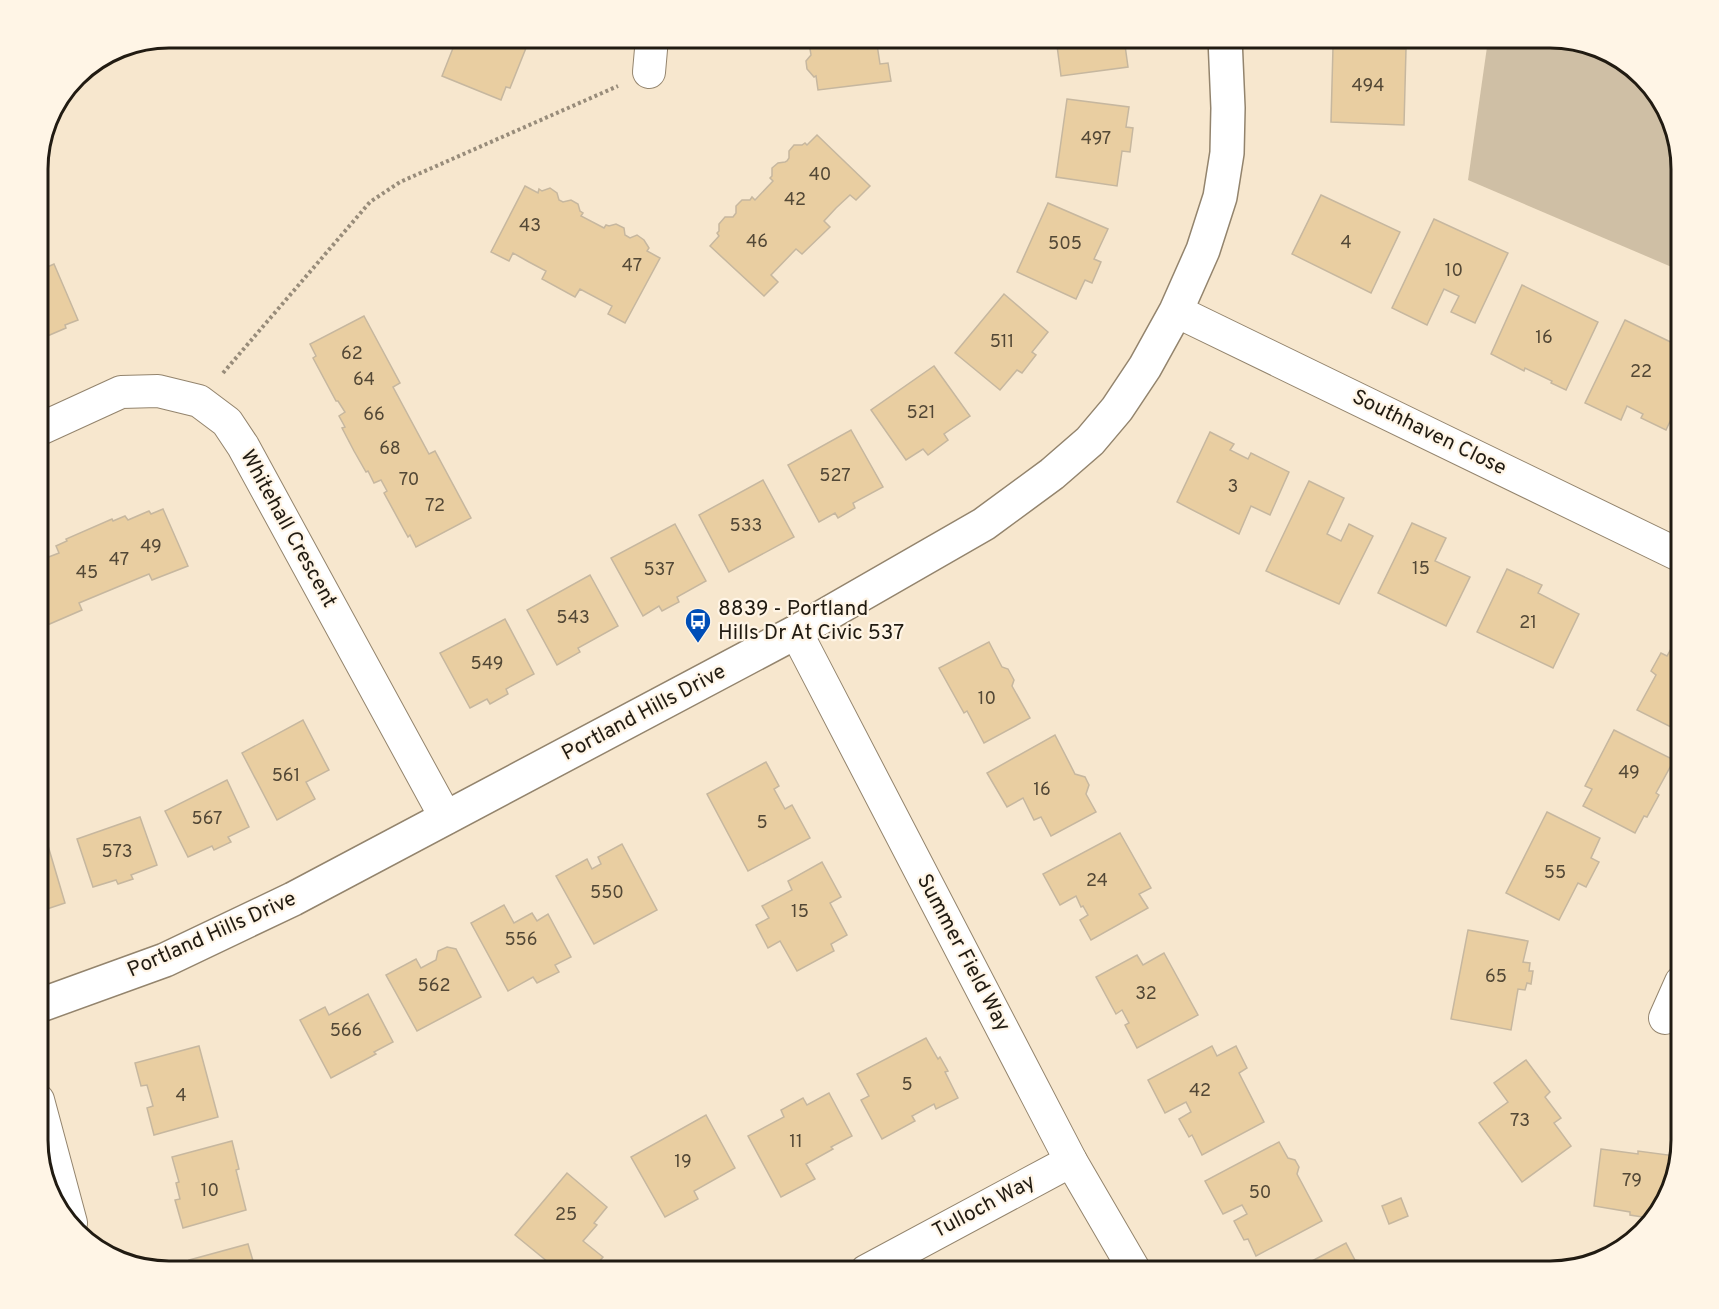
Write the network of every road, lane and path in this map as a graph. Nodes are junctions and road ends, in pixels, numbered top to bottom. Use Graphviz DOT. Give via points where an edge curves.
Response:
graph roads {
  1 [pos="651,48"];
  2 [pos="1225,48"];
  3 [pos="649,72"];
  4 [pos="1176,311"];
  5 [pos="199,401"];
  6 [pos="48,425"];
  7 [pos="1671,551"];
  8 [pos="796,632"];
  9 [pos="446,818"];
  10 [pos="48,1002"];
  11 [pos="1671,1005"];
  12 [pos="1665,1018"];
  13 [pos="48,1137"];
  14 [pos="1071,1161"];
  15 [pos="65,1202"];
  16 [pos="886,1261"];
  17 [pos="1129,1261"];
  1 -- 3 [label="street"];
  2 -- 4 [label="street, Portland Hills Drive" via="1227,153 1220,197 1203,250"];
  3 -- 5 [label="path" via="400,182 370,202"];
  4 -- 7 [label="street, Southhaven Close"];
  4 -- 8 [label="street, Portland Hills Drive" via="1117,409 1090,441 1052,474 984,524"];
  5 -- 6 [label="street, Whitehall Crescent" via="158,391 121,392"];
  5 -- 9 [label="street, Whitehall Crescent" via="227,422 243,446"];
  8 -- 9 [label="street, Portland Hills Drive"];
  8 -- 14 [label="street, Summer Field Way"];
  9 -- 10 [label="street, Portland Hills Drive" via="293,899 165,960"];
  11 -- 12 [label="street"];
  13 -- 15 [label="street"];
  14 -- 16 [label="street, Tulloch Way"];
  14 -- 17 [label="street, Summer Field Way"];
}
